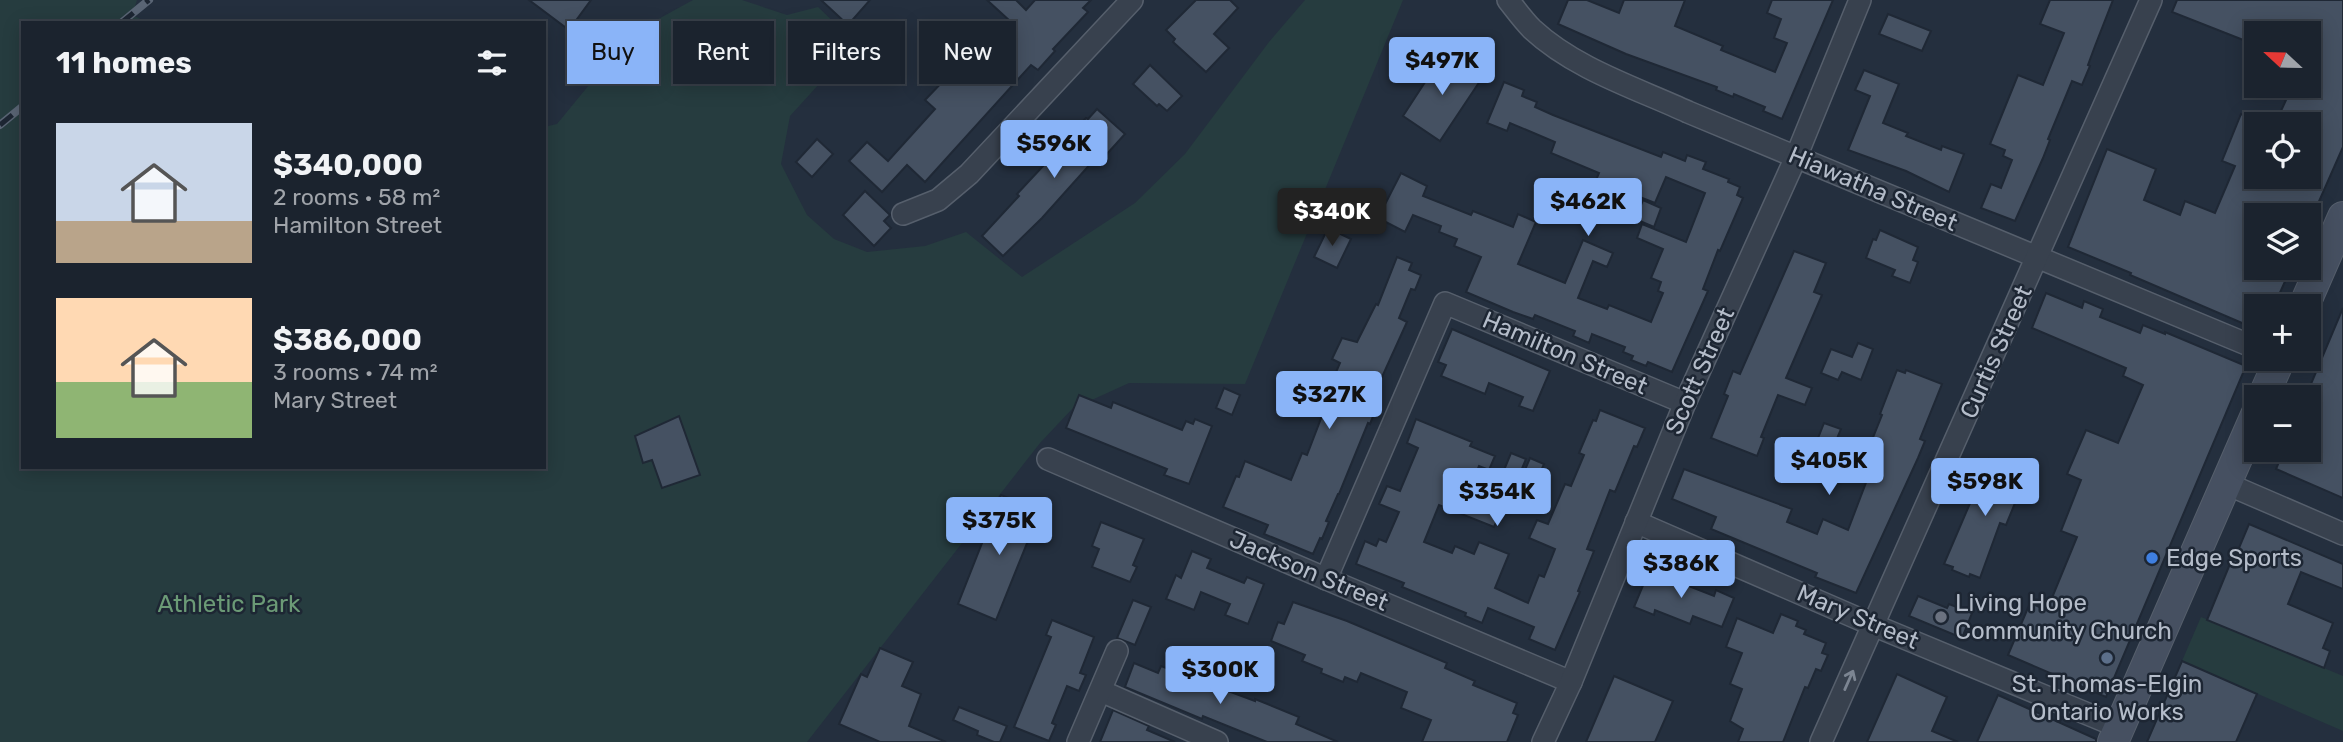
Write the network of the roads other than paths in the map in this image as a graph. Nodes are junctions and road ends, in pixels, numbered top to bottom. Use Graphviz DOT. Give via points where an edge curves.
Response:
graph roads {
  1 [pos="1132,0"];
  2 [pos="1508,0"];
  3 [pos="1860,0"];
  4 [pos="2151,0"];
  5 [pos="1796,157"];
  6 [pos="903,214"];
  7 [pos="2343,217"];
  8 [pos="2038,257"];
  9 [pos="2309,294"];
  10 [pos="2244,343"];
  11 [pos="1685,403"];
  12 [pos="2244,444"];
  13 [pos="1048,459"];
  14 [pos="2227,484"];
  15 [pos="1636,522"];
  16 [pos="2343,534"];
  17 [pos="1326,579"];
  18 [pos="1874,625"];
  19 [pos="1117,651"];
  20 [pos="1571,682"];
  21 [pos="1101,691"];
  22 [pos="2116,734"];
  23 [pos="1078,742"];
  24 [pos="1217,742"];
  25 [pos="1543,742"];
  26 [pos="1821,742"];
  1 -- 6 [label="street" via="969,174 939,200"];
  2 -- 5 [label="street, Hiawatha Street" via="1532,29 1568,56"];
  3 -- 5 [label="street, Scott Street"];
  4 -- 8 [label="street, Curtis Street"];
  5 -- 8 [label="street, Hiawatha Street"];
  5 -- 11 [label="street, Scott Street"];
  7 -- 9 [label="main road"];
  8 -- 10 [label="street, Hiawatha Street"];
  8 -- 18 [label="street, Curtis Street"];
  11 -- 15 [label="street, Scott Street"];
  11 -- 17 [label="street, Hamilton Street" via="1445,303"];
  12 -- 14 [label="main road"];
  13 -- 17 [label="street, Jackson Street"];
  14 -- 16 [label="street"];
  14 -- 22 [label="main road"];
  15 -- 18 [label="street, Mary Street"];
  15 -- 20 [label="street, Scott Street"];
  17 -- 20 [label="street, Jackson Street"];
  18 -- 22 [label="street, Mary Street"];
  26 -- 18 [label="street, Curtis Street, one-way"];
  19 -- 21 [label="street"];
  20 -- 25 [label="street, Scott Street"];
  21 -- 23 [label="street"];
  21 -- 24 [label="street"];
}
